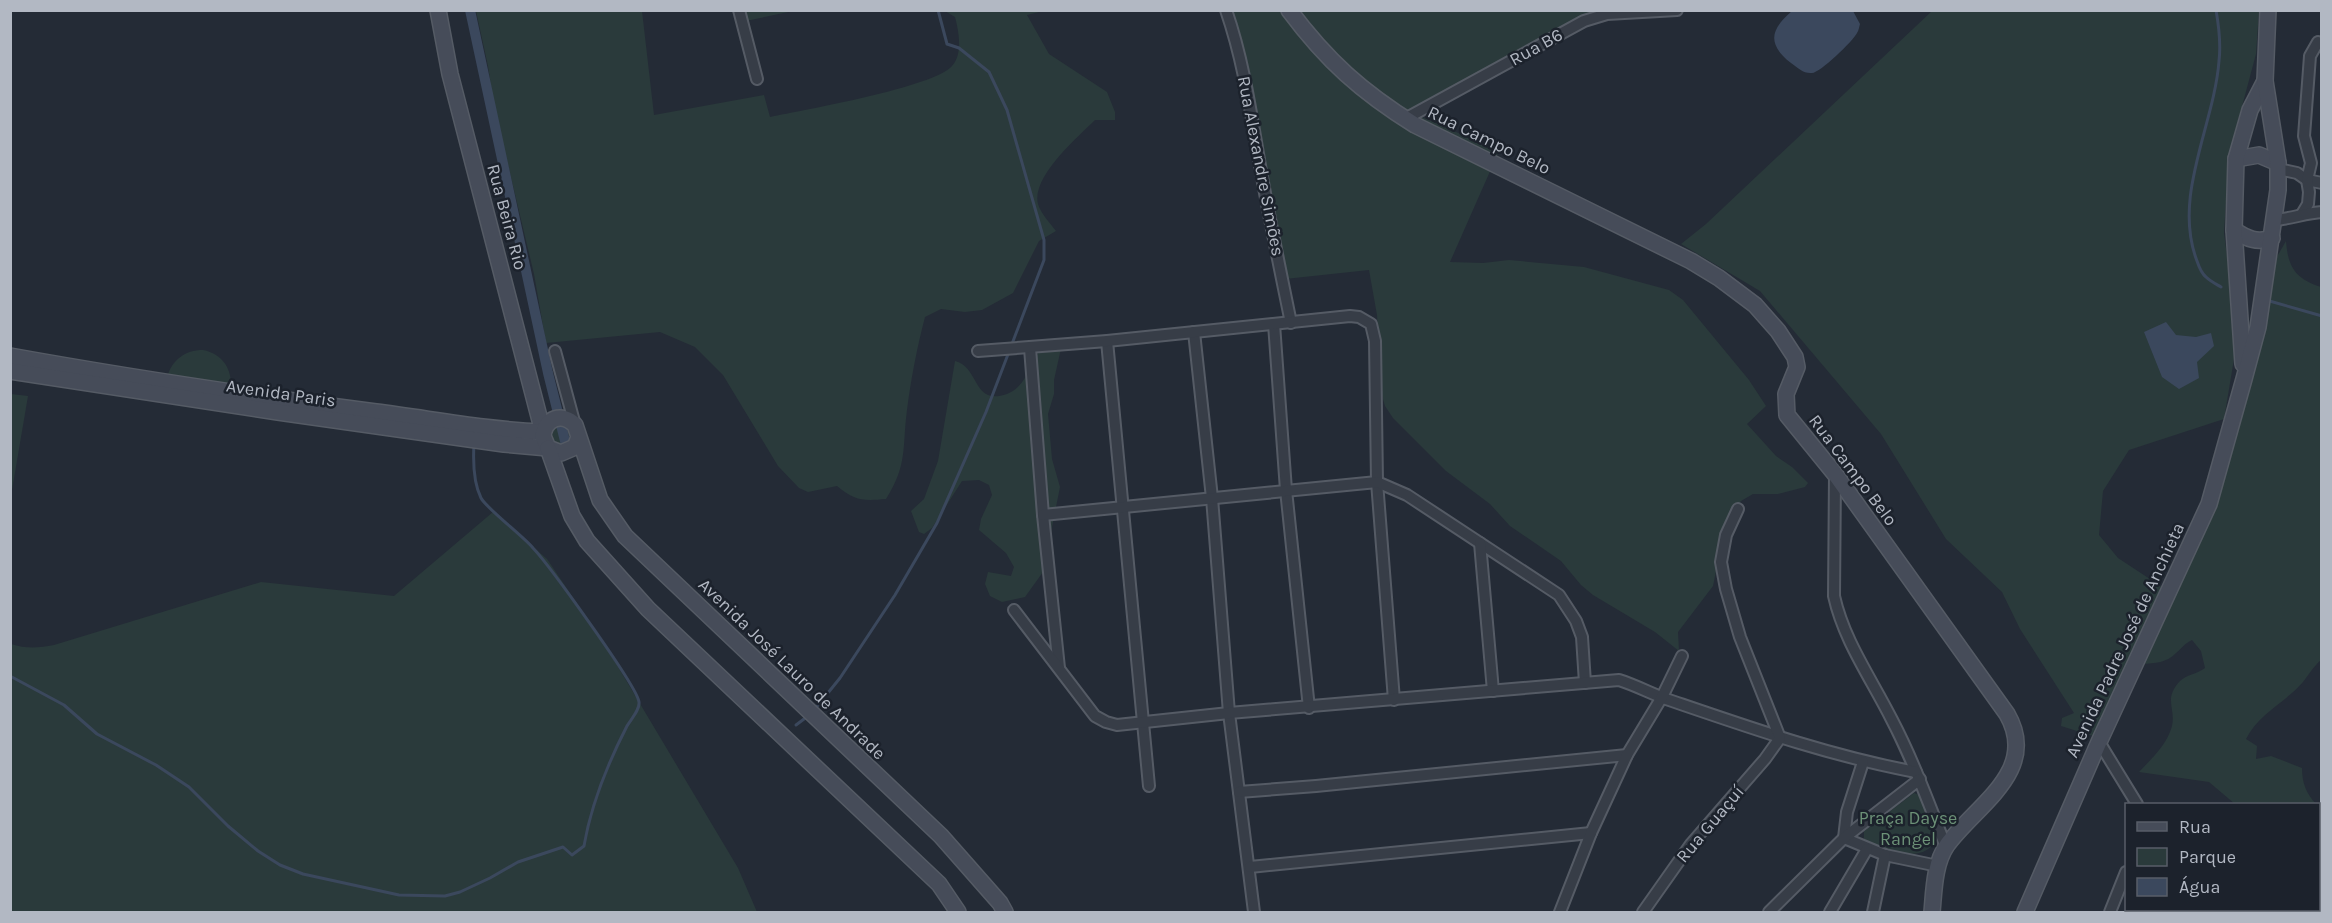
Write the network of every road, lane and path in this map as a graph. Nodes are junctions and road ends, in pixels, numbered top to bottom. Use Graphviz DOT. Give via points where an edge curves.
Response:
graph roads {
  1 [pos="438,10"];
  2 [pos="739,10"];
  3 [pos="1226,10"];
  4 [pos="1289,10"];
  5 [pos="1677,10"];
  6 [pos="2268,10"];
  7 [pos="2318,42"];
  8 [pos="757,80"];
  9 [pos="2265,81"];
  10 [pos="1405,119"];
  11 [pos="2236,159"];
  12 [pos="2278,166"];
  13 [pos="2307,180"];
  14 [pos="2322,183"];
  15 [pos="2322,212"];
  16 [pos="2302,214"];
  17 [pos="2274,220"];
  18 [pos="2234,230"];
  19 [pos="2272,238"];
  20 [pos="1292,323"];
  21 [pos="1274,324"];
  22 [pos="1194,332"];
  23 [pos="1107,341"];
  24 [pos="1030,348"];
  25 [pos="555,351"];
  26 [pos="978,351"];
  27 [pos="10,356"];
  28 [pos="10,371"];
  29 [pos="2244,379"];
  30 [pos="577,431"];
  31 [pos="543,432"];
  32 [pos="548,448"];
  33 [pos="1835,474"];
  34 [pos="1377,482"];
  35 [pos="1286,490"];
  36 [pos="1212,498"];
  37 [pos="1122,507"];
  38 [pos="1738,509"];
  39 [pos="1043,515"];
  40 [pos="1480,543"];
  41 [pos="1014,610"];
  42 [pos="1682,656"];
  43 [pos="1059,669"];
  44 [pos="1585,683"];
  45 [pos="1493,691"];
  46 [pos="1662,697"];
  47 [pos="1394,700"];
  48 [pos="1309,708"];
  49 [pos="1228,713"];
  50 [pos="1143,722"];
  51 [pos="1780,738"];
  52 [pos="2099,742"];
  53 [pos="1627,755"];
  54 [pos="1863,762"];
  55 [pos="1918,776"];
  56 [pos="1149,786"];
  57 [pos="1239,792"];
  58 [pos="2136,803"];
  59 [pos="1591,833"];
  60 [pos="1844,838"];
  61 [pos="1946,847"];
  62 [pos="1867,849"];
  63 [pos="1885,855"];
  64 [pos="1938,866"];
  65 [pos="1250,867"];
  66 [pos="2125,877"];
  67 [pos="958,912"];
  68 [pos="1005,912"];
  69 [pos="1254,912"];
  70 [pos="1560,912"];
  71 [pos="1643,912"];
  72 [pos="1769,912"];
  73 [pos="1830,912"];
  74 [pos="1873,912"];
  75 [pos="1932,912"];
  76 [pos="2025,912"];
  77 [pos="2110,912"];
  1 -- 31 [label="street, Rua Beira Rio" via="450,74"];
  2 -- 8 [label="street"];
  3 -- 20 [label="street, Rua Alexandre Simões" via="1246,84"];
  4 -- 10 [label="street, Rua Campo Belo" via="1328,59"];
  5 -- 10 [label="street, Rua B6" via="1607,14 1584,21"];
  6 -- 9 [label="street, Avenida Padre José de Anchieta"];
  7 -- 13 [label="street" via="2310,56 2304,136 2311,163"];
  9 -- 11 [label="street, Avenida Padre José de Anchieta" via="2250,110"];
  9 -- 12 [label="street, Avenida Padre José de Anchieta"];
  10 -- 33 [label="street, Rua Campo Belo" via="1691,261 1755,305 1795,357 1797,367 1785,394 1787,415"];
  11 -- 12 [label="street" via="2259,155"];
  11 -- 18 [label="street, Avenida Padre José de Anchieta"];
  12 -- 13 [label="street"];
  12 -- 17 [label="street, Avenida Padre José de Anchieta"];
  13 -- 14 [label="street"];
  13 -- 16 [label="street" via="2309,198"];
  15 -- 16 [label="street"];
  16 -- 17 [label="street"];
  17 -- 19 [label="street, Avenida Padre José de Anchieta"];
  18 -- 19 [label="street" via="2250,240"];
  18 -- 29 [label="street, Avenida Padre José de Anchieta"];
  19 -- 29 [label="street, Avenida Padre José de Anchieta" via="2258,327"];
  20 -- 21 [label="street"];
  20 -- 34 [label="street" via="1350,316 1371,324 1375,342"];
  21 -- 22 [label="street"];
  21 -- 35 [label="street"];
  22 -- 23 [label="street"];
  22 -- 36 [label="street"];
  23 -- 24 [label="street"];
  23 -- 37 [label="street"];
  24 -- 26 [label="street"];
  24 -- 39 [label="street"];
  25 -- 30 [label="street"];
  27 -- 31 [label="street, Avenida Paris" via="243,395 484,429"];
  28 -- 32 [label="street, Avenida Paris"];
  29 -- 52 [label="street, Avenida Padre José de Anchieta" via="2209,504"];
  30 -- 31 [label="street" via="567,419 557,418"];
  30 -- 32 [label="street" via="575,447 556,453"];
  30 -- 68 [label="street, Avenida José Lauro de Andrade" via="600,500 625,536 940,836"];
  31 -- 32 [label="street"];
  32 -- 67 [label="street" via="572,516 587,541 648,609 939,884"];
  33 -- 55 [label="street" via="1834,596 1838,615"];
  33 -- 61 [label="street, Rua Campo Belo" via="2014,726 2016,751 2010,772"];
  34 -- 35 [label="street"];
  34 -- 40 [label="street" via="1407,495"];
  34 -- 47 [label="street"];
  35 -- 36 [label="street"];
  35 -- 48 [label="street"];
  36 -- 37 [label="street"];
  36 -- 49 [label="street"];
  37 -- 39 [label="street"];
  37 -- 50 [label="street"];
  38 -- 51 [label="street" via="1725,535 1721,562 1740,637"];
  39 -- 43 [label="street"];
  40 -- 44 [label="street" via="1559,595 1582,637"];
  40 -- 45 [label="street"];
  41 -- 43 [label="street"];
  42 -- 46 [label="street"];
  43 -- 50 [label="street" via="1095,716 1117,725"];
  44 -- 45 [label="street"];
  44 -- 46 [label="street" via="1619,680"];
  45 -- 47 [label="street"];
  46 -- 51 [label="street"];
  46 -- 53 [label="street"];
  47 -- 48 [label="street"];
  48 -- 49 [label="street"];
  49 -- 50 [label="street"];
  49 -- 57 [label="street"];
  50 -- 56 [label="street"];
  51 -- 54 [label="street"];
  51 -- 71 [label="street, Rua Guaçuí" via="1691,843"];
  52 -- 58 [label="street"];
  52 -- 76 [label="street, Avenida Padre José de Anchieta"];
  53 -- 57 [label="street"];
  53 -- 59 [label="street"];
  54 -- 55 [label="street"];
  54 -- 60 [label="street" via="1847,812"];
  55 -- 60 [label="street"];
  55 -- 61 [label="street"];
  57 -- 65 [label="street"];
  59 -- 65 [label="street"];
  59 -- 70 [label="street"];
  60 -- 62 [label="street"];
  60 -- 72 [label="street"];
  61 -- 64 [label="street, Rua Campo Belo"];
  62 -- 63 [label="street"];
  62 -- 73 [label="street"];
  63 -- 64 [label="street"];
  63 -- 74 [label="street"];
  64 -- 75 [label="street, Rua Campo Belo"];
  65 -- 69 [label="street"];
  66 -- 77 [label="street"];
}
